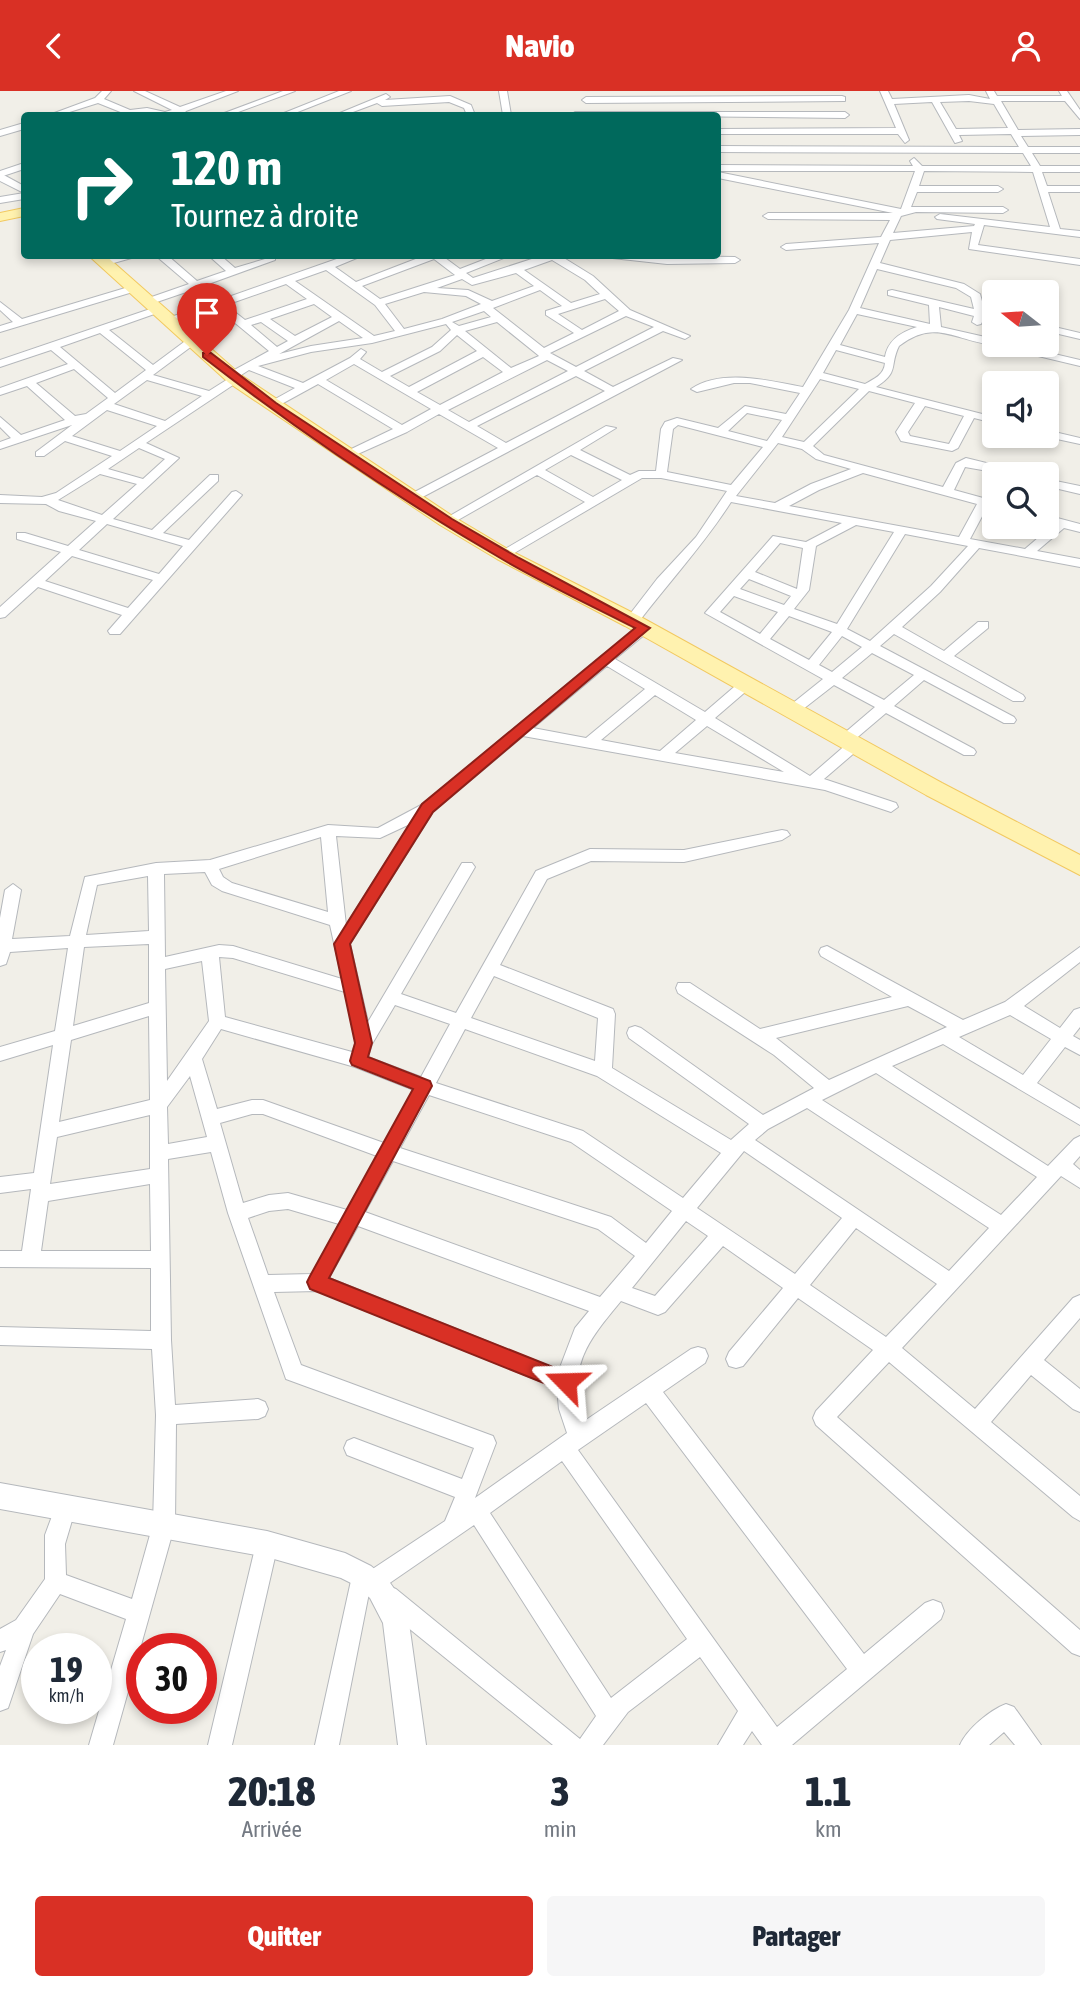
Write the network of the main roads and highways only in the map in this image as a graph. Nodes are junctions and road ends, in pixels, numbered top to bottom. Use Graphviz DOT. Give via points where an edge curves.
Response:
graph roads {
  1 [pos="99,259"];
  2 [pos="1080,866"];
  1 -- 2 [label="main road" via="192,341 242,371 272,405 447,521"];
}
